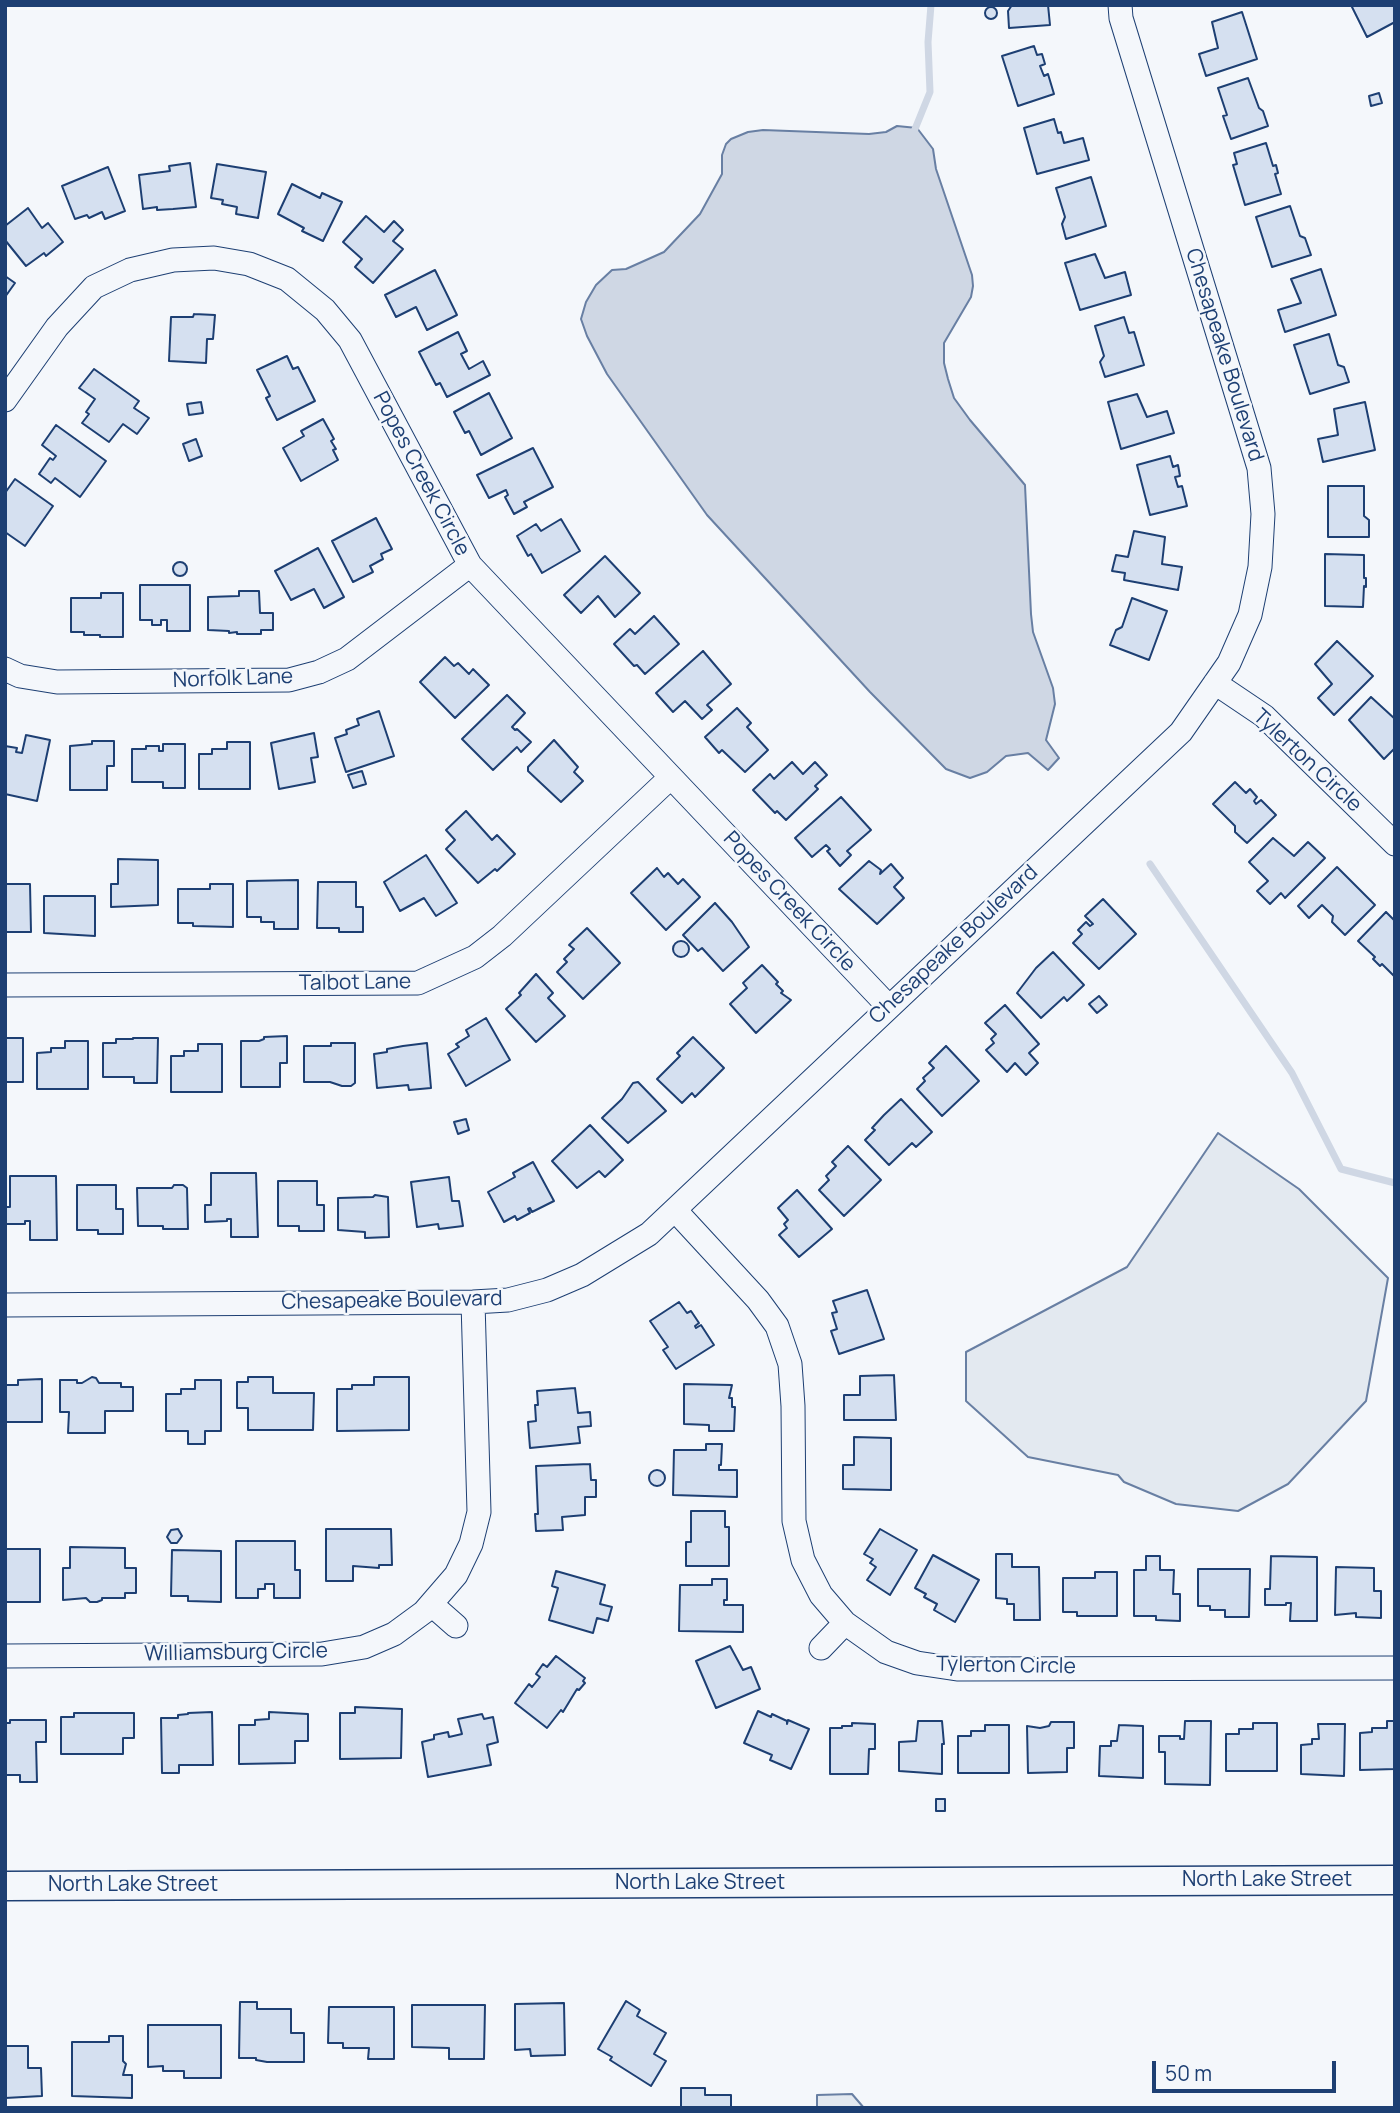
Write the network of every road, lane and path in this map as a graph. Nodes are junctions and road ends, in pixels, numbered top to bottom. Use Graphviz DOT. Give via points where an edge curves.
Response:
graph roads {
  1 [pos="1121,5"];
  2 [pos="5,400"];
  3 [pos="470,565"];
  4 [pos="5,669"];
  5 [pos="1215,683"];
  6 [pos="671,777"];
  7 [pos="1395,844"];
  8 [pos="5,985"];
  9 [pos="889,1007"];
  10 [pos="675,1210"];
  11 [pos="473,1302"];
  12 [pos="5,1305"];
  13 [pos="431,1604"];
  14 [pos="845,1623"];
  15 [pos="456,1626"];
  16 [pos="821,1648"];
  17 [pos="5,1656"];
  18 [pos="1395,1668"];
  19 [pos="1395,1880"];
  20 [pos="5,1886"];
  1 -- 5 [label="street, Chesapeake Boulevard" via="1121,18 1259,468 1263,514 1260,567 1250,615"];
  2 -- 3 [label="street, Popes Creek Circle" via="57,327 94,287 130,270 173,260 214,258 249,264 287,279 325,310 350,340"];
  3 -- 4 [label="street, Norfolk Lane" via="347,659 289,680 57,682"];
  3 -- 6 [label="street, Popes Creek Circle"];
  5 -- 7 [label="street, Tylerton Circle" via="1264,716"];
  5 -- 9 [label="street, Chesapeake Boulevard" via="1181,732"];
  6 -- 8 [label="street, Talbot Lane" via="502,936 475,957 418,983"];
  6 -- 9 [label="street, Popes Creek Circle"];
  9 -- 10 [label="street, Chesapeake Boulevard"];
  10 -- 11 [label="street, Chesapeake Boulevard" via="649,1234 582,1275 508,1300"];
  10 -- 14 [label="street, Tylerton Circle" via="777,1326 790,1364 794,1521 803,1560 821,1595"];
  11 -- 12 [label="street, Chesapeake Boulevard"];
  11 -- 13 [label="street, Williamsburg Circle" via="479,1512 456,1575"];
  13 -- 15 [label="street"];
  13 -- 17 [label="street, Williamsburg Circle" via="394,1634 364,1647 322,1654"];
  14 -- 16 [label="street"];
  14 -- 18 [label="street, Tylerton Circle" via="886,1652 957,1669"];
  19 -- 20 [label="street, North Lake Street"];
}
